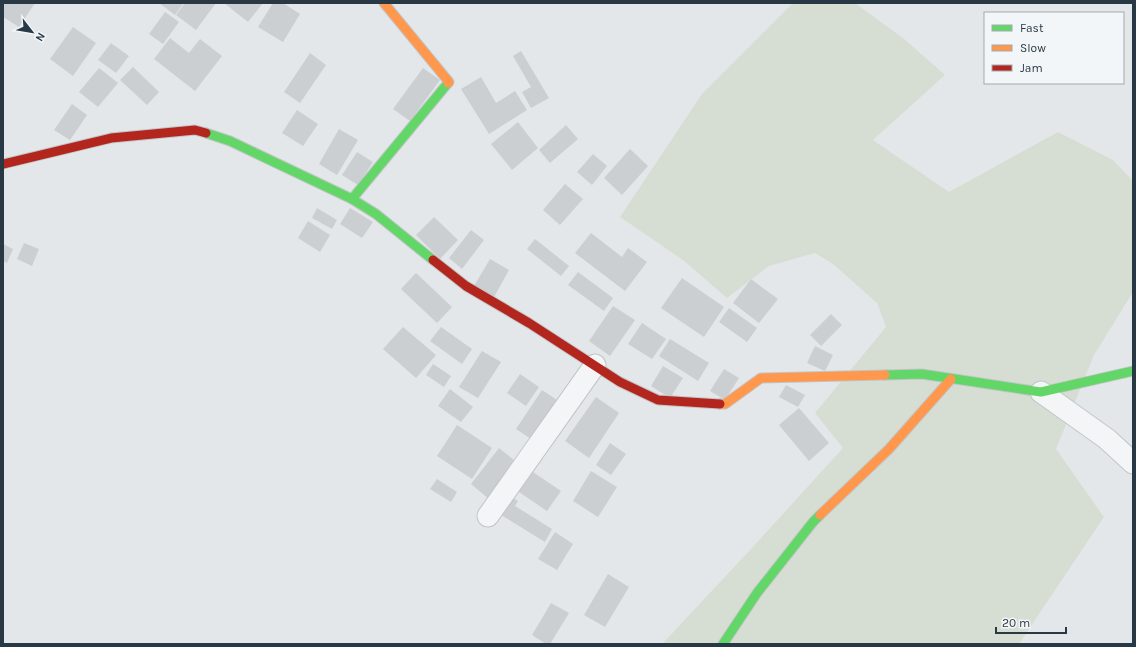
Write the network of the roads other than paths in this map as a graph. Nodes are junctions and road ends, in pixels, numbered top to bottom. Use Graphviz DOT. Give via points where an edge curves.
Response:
graph roads {
  1 [pos="384,3"];
  2 [pos="3,164"];
  3 [pos="352,199"];
  4 [pos="595,365"];
  5 [pos="1133,371"];
  6 [pos="951,379"];
  7 [pos="1041,392"];
  8 [pos="1133,463"];
  9 [pos="488,516"];
  10 [pos="723,644"];
  1 -- 3 [label="street" via="449,82"];
  2 -- 3 [label="street" via="111,138 195,130 230,141"];
  3 -- 4 [label="street" via="376,214 466,286"];
  4 -- 6 [label="street" via="620,382 658,400 725,404 761,378 922,374"];
  4 -- 9 [label="street"];
  5 -- 7 [label="street"];
  6 -- 7 [label="street"];
  6 -- 10 [label="street" via="889,449 813,522 757,593"];
  7 -- 8 [label="street" via="1107,440"];
}
